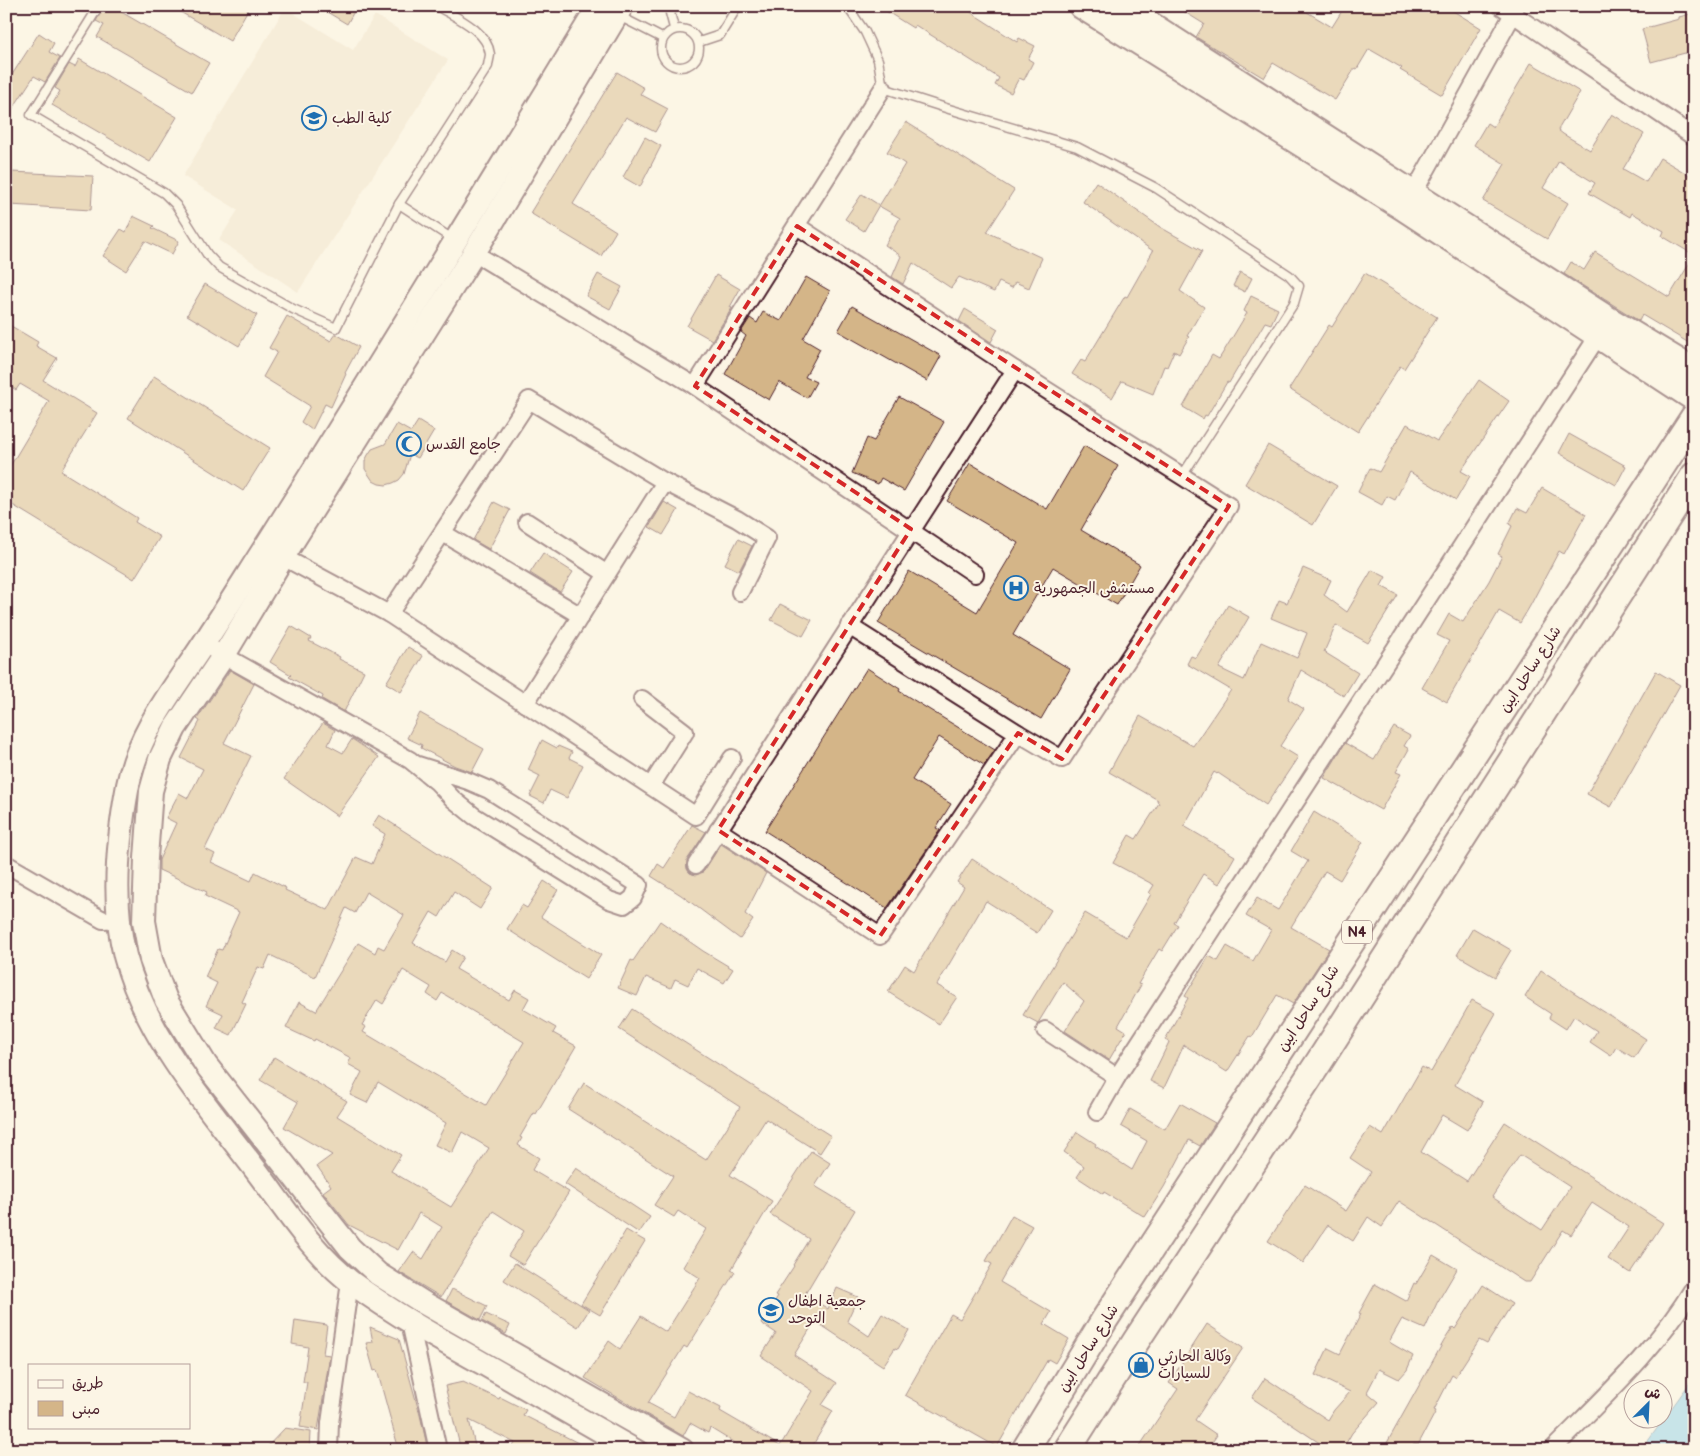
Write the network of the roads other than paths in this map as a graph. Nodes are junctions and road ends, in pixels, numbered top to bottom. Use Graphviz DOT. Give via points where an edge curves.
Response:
graph roads {
  1 [pos="99,6"];
  2 [pos="437,6"];
  3 [pos="675,6"];
  4 [pos="738,6"];
  5 [pos="847,6"];
  6 [pos="1082,6"];
  7 [pos="1121,6"];
  8 [pos="613,9"];
  9 [pos="1510,9"];
  10 [pos="674,28"];
  11 [pos="662,38"];
  12 [pos="699,42"];
  13 [pos="883,88"];
  14 [pos="1694,136"];
  15 [pos="1409,201"];
  16 [pos="399,204"];
  17 [pos="797,226"];
  18 [pos="465,247"];
  19 [pos="1604,328"];
  20 [pos="1016,370"];
  21 [pos="1694,371"];
  22 [pos="695,386"];
  23 [pos="1694,398"];
  24 [pos="1694,417"];
  25 [pos="1182,476"];
  26 [pos="1694,476"];
  27 [pos="665,482"];
  28 [pos="527,522"];
  29 [pos="911,529"];
  30 [pos="442,533"];
  31 [pos="283,557"];
  32 [pos="608,574"];
  33 [pos="976,574"];
  34 [pos="740,592"];
  35 [pos="389,614"];
  36 [pos="581,616"];
  37 [pos="849,626"];
  38 [pos="203,644"];
  39 [pos="224,655"];
  40 [pos="642,699"];
  41 [pos="526,704"];
  42 [pos="1018,733"];
  43 [pos="732,758"];
  44 [pos="415,764"];
  45 [pos="651,786"];
  46 [pos="718,830"];
  47 [pos="6,864"];
  48 [pos="696,865"];
  49 [pos="118,919"];
  50 [pos="1045,1030"];
  51 [pos="1117,1077"];
  52 [pos="1097,1112"];
  53 [pos="350,1282"];
  54 [pos="1694,1287"];
  55 [pos="410,1322"];
  56 [pos="330,1450"];
  57 [pos="438,1450"];
  58 [pos="634,1450"];
  59 [pos="682,1450"];
  60 [pos="1025,1450"];
  61 [pos="1067,1450"];
  62 [pos="1552,1450"];
  1 -- 16 [label="lane" via="31,114 164,193 219,267 293,309 336,328"];
  2 -- 16 [label="lane" via="473,28 484,39 490,54 488,66"];
  3 -- 10 [label="lane" via="670,13"];
  4 -- 12 [label="lane" via="720,35"];
  5 -- 13 [label="lane" via="865,32 878,60"];
  6 -- 15 [label="main road"];
  7 -- 15 [label="main road"];
  8 -- 11 [label="lane"];
  8 -- 18 [label="main road"];
  9 -- 14 [label="street"];
  9 -- 15 [label="street"];
  10 -- 11 [label="lane"];
  10 -- 12 [label="lane" via="689,30"];
  11 -- 12 [label="lane" via="660,54 670,66 686,67 698,57"];
  13 -- 17 [label="street"];
  13 -- 25 [label="lane" via="1077,147 1156,188 1289,275 1299,286 1294,303"];
  15 -- 19 [label="main road"];
  16 -- 18 [label="lane"];
  17 -- 20 [label="street"];
  17 -- 22 [label="street"];
  18 -- 22 [label="street"];
  18 -- 31 [label="main road"];
  18 -- 38 [label="main road"];
  19 -- 21 [label="main road"];
  19 -- 23 [label="main road"];
  19 -- 51 [label="street"];
  20 -- 25 [label="street"];
  20 -- 29 [label="street"];
  22 -- 29 [label="street"];
  24 -- 60 [label="highway, شارع ساحل ابين / N4" via="1111,1310"];
  25 -- 42 [label="street" via="1230,506 1062,759"];
  26 -- 61 [label="highway, N4"];
  27 -- 30 [label="street" via="529,400"];
  27 -- 32 [label="street"];
  27 -- 34 [label="street" via="737,518 767,538"];
  28 -- 32 [label="street"];
  29 -- 33 [label="street"];
  29 -- 37 [label="street"];
  30 -- 35 [label="street"];
  30 -- 36 [label="street"];
  31 -- 35 [label="street"];
  31 -- 39 [label="main road"];
  32 -- 36 [label="street"];
  35 -- 41 [label="street"];
  36 -- 41 [label="street"];
  37 -- 42 [label="street"];
  37 -- 46 [label="street"];
  38 -- 39 [label="street"];
  38 -- 49 [label="main road" via="154,716 139,748 129,781 121,835"];
  39 -- 44 [label="street"];
  39 -- 59 [label="main road" via="175,728 160,759 151,791 144,921 151,960 166,1000 212,1072 350,1248 378,1274"];
  40 -- 45 [label="street" via="685,732"];
  41 -- 45 [label="street"];
  42 -- 46 [label="street" via="880,936"];
  43 -- 45 [label="street" via="696,816"];
  44 -- 44 [label="street" via="474,816 609,900 624,905 633,898 639,885 488,790"];
  46 -- 48 [label="street"];
  47 -- 49 [label="street" via="103,920"];
  49 -- 53 [label="main road" via="125,957 158,1036 315,1249"];
  50 -- 51 [label="street"];
  51 -- 52 [label="street"];
  53 -- 55 [label="main road"];
  53 -- 56 [label="street" via="330,1424"];
  54 -- 62 [label="street" via="1679,1312 1626,1375"];
  55 -- 57 [label="street"];
  55 -- 58 [label="main road"];
}
